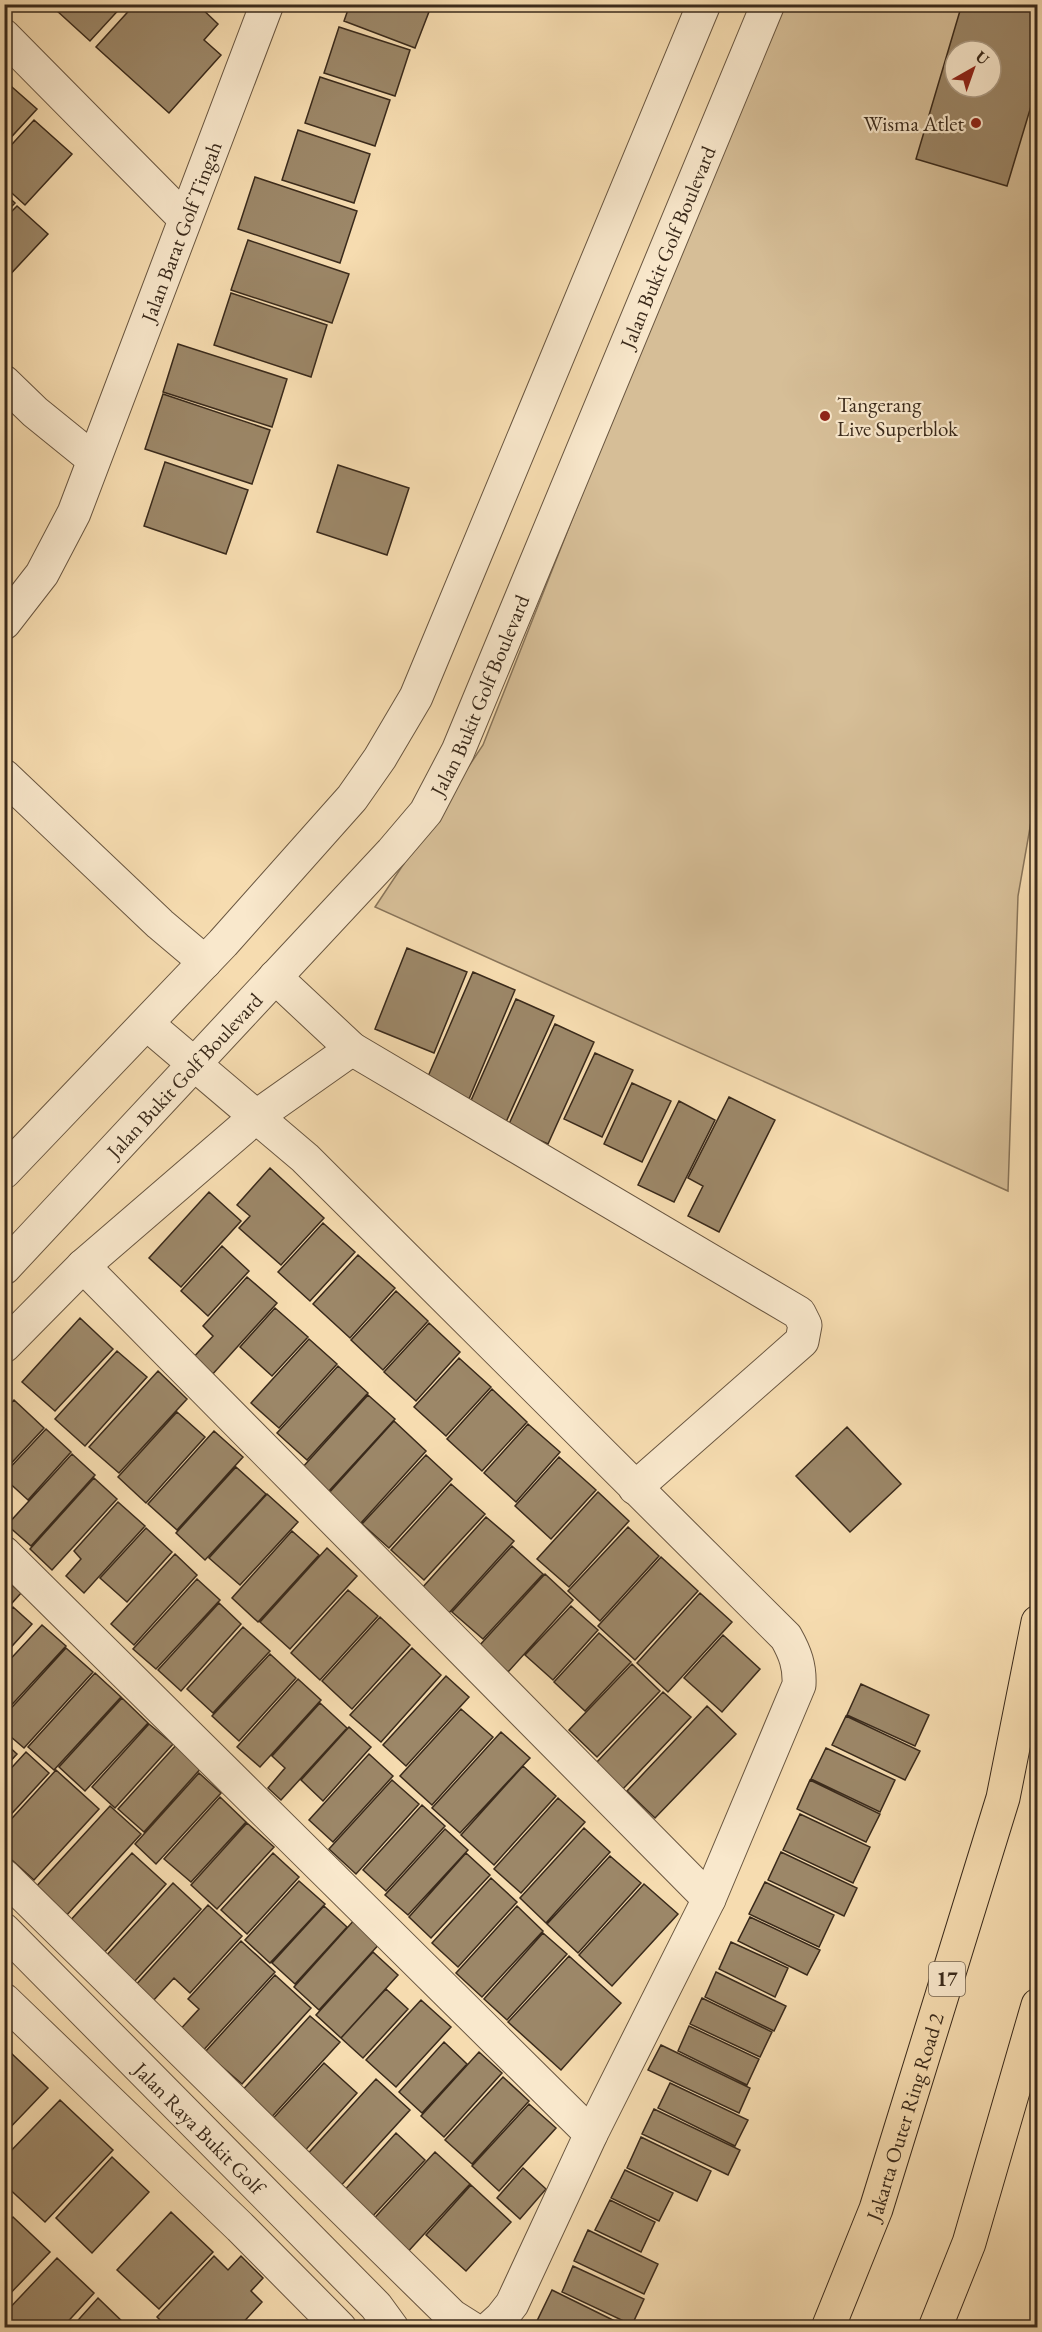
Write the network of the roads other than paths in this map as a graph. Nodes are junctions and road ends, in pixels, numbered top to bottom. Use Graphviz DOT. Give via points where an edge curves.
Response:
graph roads {
  1 [pos="267,4"];
  2 [pos="704,4"];
  3 [pos="768,4"];
  4 [pos="4,36"];
  5 [pos="184,218"];
  6 [pos="4,382"];
  7 [pos="93,459"];
  8 [pos="4,623"];
  9 [pos="4,776"];
  10 [pos="205,962"];
  11 [pos="275,977"];
  12 [pos="147,1024"];
  13 [pos="352,1048"];
  14 [pos="194,1064"];
  15 [pos="257,1116"];
  16 [pos="4,1172"];
  17 [pos="83,1266"];
  18 [pos="4,1268"];
  19 [pos="4,1346"];
  20 [pos="635,1488"];
  21 [pos="4,1553"];
  22 [pos="1038,1622"];
  23 [pos="4,1876"];
  24 [pos="709,1899"];
  25 [pos="4,1930"];
  26 [pos="4,2000"];
  27 [pos="1038,2005"];
  28 [pos="591,2134"];
  29 [pos="340,2328"];
  30 [pos="392,2328"];
  31 [pos="471,2328"];
  32 [pos="490,2328"];
  33 [pos="828,2328"];
  34 [pos="935,2328"];
  1 -- 5 [label="street, Jalan Barat Golf Tingah"];
  2 -- 10 [label="street" via="416,697 352,798"];
  3 -- 11 [label="street, Jalan Bukit Golf Boulevard" via="442,783 426,812 392,852"];
  4 -- 5 [label="street"];
  5 -- 7 [label="street, Jalan Barat Golf Tingah"];
  6 -- 7 [label="street"];
  7 -- 8 [label="street, Jalan Barat Golf Tingah" via="66,531 42,574"];
  9 -- 10 [label="street"];
  10 -- 12 [label="street"];
  11 -- 13 [label="street"];
  11 -- 14 [label="street, Jalan Bukit Golf Boulevard"];
  12 -- 14 [label="street"];
  12 -- 16 [label="street"];
  13 -- 15 [label="street"];
  13 -- 20 [label="street" via="799,1313 803,1319 802,1341"];
  14 -- 15 [label="street"];
  14 -- 18 [label="street, Jalan Bukit Golf Boulevard"];
  15 -- 17 [label="street"];
  15 -- 20 [label="street" via="305,1158"];
  17 -- 19 [label="street"];
  17 -- 24 [label="street"];
  20 -- 24 [label="street" via="786,1636 800,1669 799,1685"];
  21 -- 28 [label="street"];
  22 -- 33 [label="highway, Jakarta Outer Ring Road 2 / 17" via="1003,1798 876,2209"];
  23 -- 31 [label="street" via="452,2316"];
  24 -- 28 [label="street"];
  25 -- 30 [label="street, Jalan Raya Bukit Golf" via="376,2306"];
  26 -- 29 [label="street, Jalan Raya Bukit Golf"];
  27 -- 34 [label="highway" via="969,2243"];
  28 -- 32 [label="street" via="512,2304"];
}
